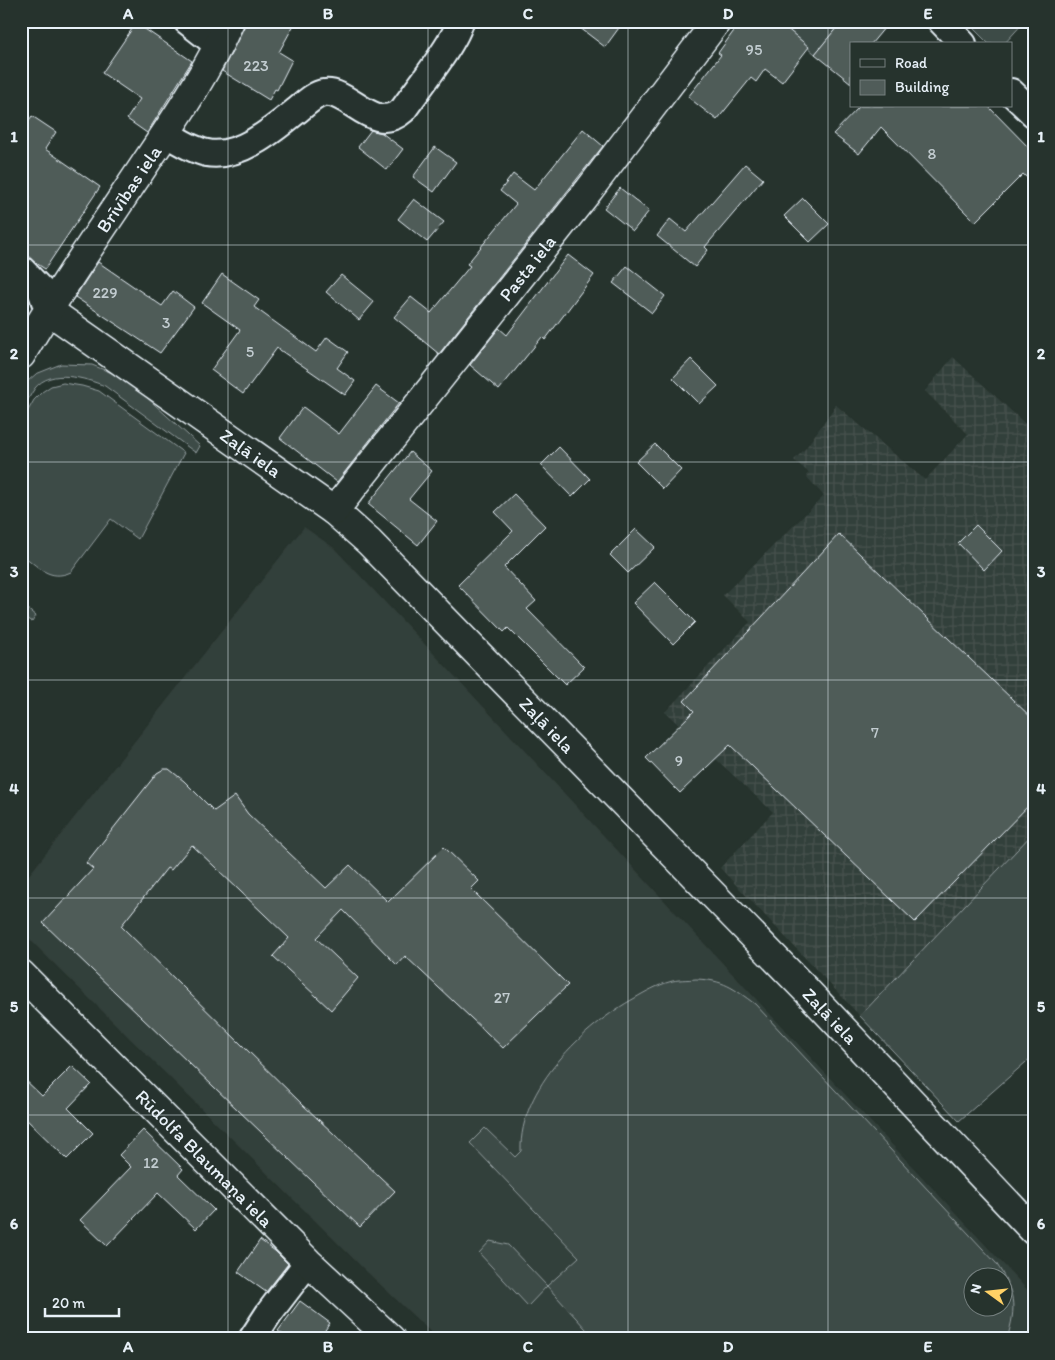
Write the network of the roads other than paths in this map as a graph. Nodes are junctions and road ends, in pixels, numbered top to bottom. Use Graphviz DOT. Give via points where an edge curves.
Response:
graph roads {
  1 [pos="187,21"];
  2 [pos="230,21"];
  3 [pos="460,21"];
  4 [pos="717,21"];
  5 [pos="940,21"];
  6 [pos="961,42"];
  7 [pos="219,46"];
  8 [pos="1012,93"];
  9 [pos="1034,114"];
  10 [pos="166,133"];
  11 [pos="21,269"];
  12 [pos="48,310"];
  13 [pos="21,356"];
  14 [pos="334,511"];
  15 [pos="21,974"];
  16 [pos="1034,1231"];
  17 [pos="308,1262"];
  18 [pos="252,1339"];
  19 [pos="391,1339"];
  1 -- 7 [label="street"];
  2 -- 7 [label="main road, Brīvības iela"];
  3 -- 10 [label="street" via="459,28 440,57 395,117 371,114 331,92 321,93 243,148 223,153 208,153"];
  4 -- 14 [label="main road, Pasta iela" via="590,190"];
  5 -- 6 [label="street"];
  7 -- 10 [label="main road, Brīvības iela"];
  8 -- 9 [label="street"];
  10 -- 12 [label="main road, Brīvības iela"];
  11 -- 12 [label="street" via="41,290"];
  12 -- 13 [label="main road, Brīvības iela"];
  12 -- 14 [label="main road, Zaļā iela"];
  14 -- 16 [label="main road, Zaļā iela" via="369,542 806,990"];
  15 -- 17 [label="main road, Rūdolfa Blaumaņa iela"];
  17 -- 18 [label="street"];
  17 -- 19 [label="main road, Rūdolfa Blaumaņa iela"];
}
